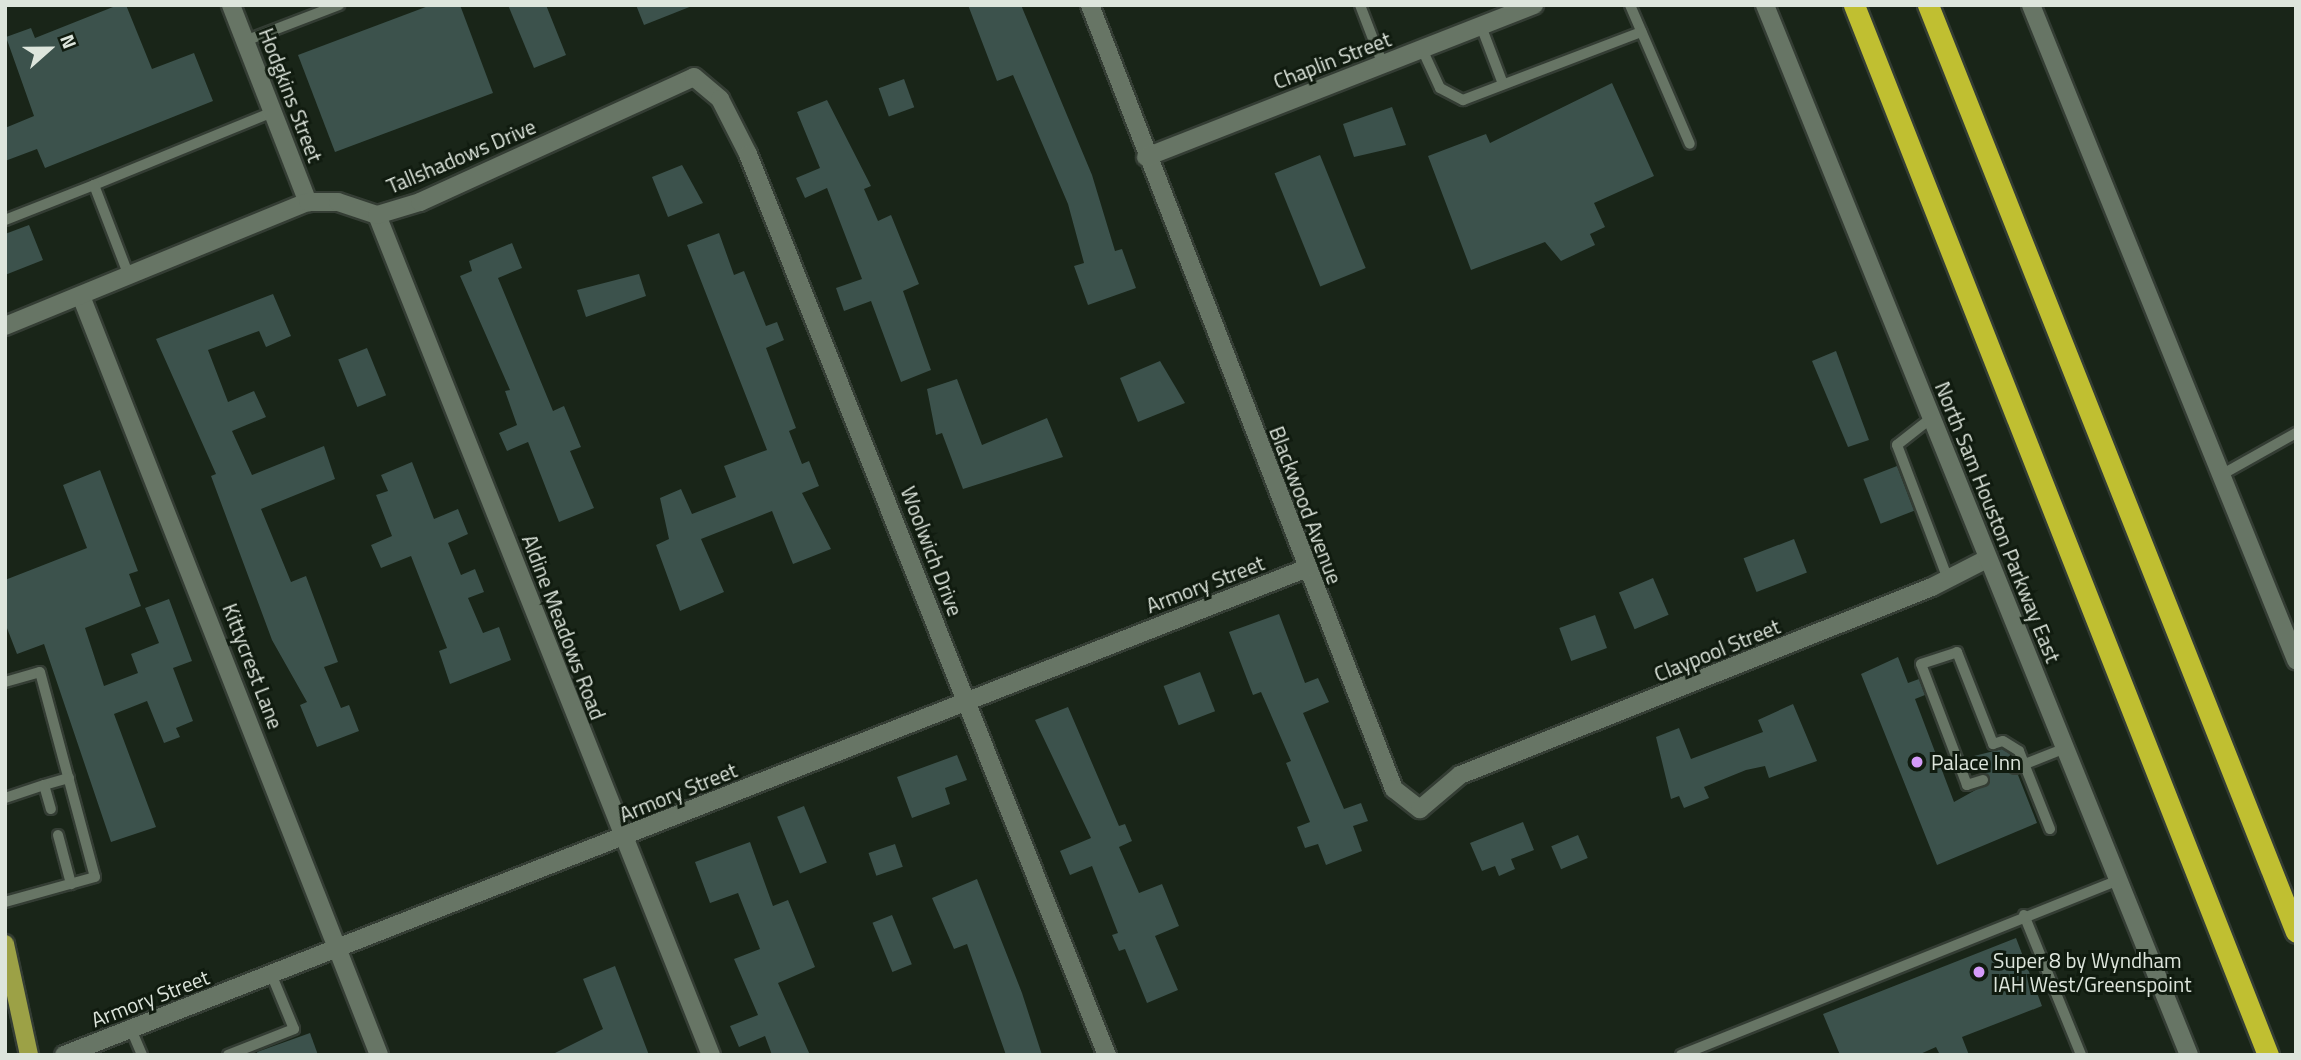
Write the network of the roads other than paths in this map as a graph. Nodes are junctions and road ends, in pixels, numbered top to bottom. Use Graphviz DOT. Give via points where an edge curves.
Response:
graph roads {
  1 [pos="231,5"];
  2 [pos="339,5"];
  3 [pos="1090,5"];
  4 [pos="1360,5"];
  5 [pos="1534,5"];
  6 [pos="1630,5"];
  7 [pos="1765,5"];
  8 [pos="1854,5"];
  9 [pos="1928,5"];
  10 [pos="2031,5"];
  11 [pos="1481,26"];
  12 [pos="1642,32"];
  13 [pos="245,41"];
  14 [pos="1423,49"];
  15 [pos="1383,65"];
  16 [pos="694,77"];
  17 [pos="1503,84"];
  18 [pos="273,112"];
  19 [pos="1690,144"];
  20 [pos="1146,157"];
  21 [pos="94,185"];
  22 [pos="308,202"];
  23 [pos="377,215"];
  24 [pos="5,220"];
  25 [pos="129,276"];
  26 [pos="81,296"];
  27 [pos="5,326"];
  28 [pos="1930,419"];
  29 [pos="2296,433"];
  30 [pos="2223,474"];
  31 [pos="1987,559"];
  32 [pos="1307,568"];
  33 [pos="1948,579"];
  34 [pos="2296,660"];
  35 [pos="5,681"];
  36 [pos="967,701"];
  37 [pos="2063,749"];
  38 [pos="2020,766"];
  39 [pos="1460,775"];
  40 [pos="69,778"];
  41 [pos="1983,780"];
  42 [pos="44,785"];
  43 [pos="5,798"];
  44 [pos="51,809"];
  45 [pos="2050,829"];
  46 [pos="58,835"];
  47 [pos="625,837"];
  48 [pos="2117,881"];
  49 [pos="71,884"];
  50 [pos="5,901"];
  51 [pos="2024,915"];
  52 [pos="2296,932"];
  53 [pos="5,944"];
  54 [pos="338,951"];
  55 [pos="272,976"];
  56 [pos="131,1029"];
  57 [pos="29,1055"];
  58 [pos="64,1055"];
  59 [pos="142,1055"];
  60 [pos="228,1055"];
  61 [pos="379,1055"];
  62 [pos="711,1055"];
  63 [pos="1107,1055"];
  64 [pos="1681,1055"];
  65 [pos="2081,1055"];
  66 [pos="2189,1055"];
  67 [pos="2268,1055"];
  1 -- 13 [label="street, Hodgkins Street"];
  2 -- 13 [label="lane"];
  3 -- 20 [label="street, Blackwood Avenue"];
  4 -- 15 [label="lane"];
  5 -- 11 [label="street, Chaplin Street"];
  6 -- 12 [label="lane"];
  7 -- 28 [label="street, North Sam Houston Parkway East"];
  8 -- 67 [label="highway"];
  9 -- 52 [label="highway"];
  10 -- 30 [label="street"];
  11 -- 14 [label="street, Chaplin Street"];
  11 -- 17 [label="lane"];
  12 -- 17 [label="lane"];
  12 -- 19 [label="lane"];
  13 -- 18 [label="street, Hodgkins Street"];
  14 -- 15 [label="street, Chaplin Street"];
  14 -- 17 [label="lane" via="1440,88 1454,99"];
  15 -- 20 [label="street, Chaplin Street"];
  16 -- 23 [label="street, Tallshadows Drive" via="449,190"];
  16 -- 36 [label="street, Woolwich Drive" via="720,99 748,154"];
  18 -- 21 [label="lane"];
  18 -- 22 [label="street, Hodgkins Street"];
  20 -- 32 [label="street, Blackwood Avenue"];
  21 -- 24 [label="lane"];
  21 -- 25 [label="lane"];
  22 -- 23 [label="street, Tallshadows Drive" via="338,202"];
  22 -- 25 [label="street, Tallshadows Drive"];
  23 -- 47 [label="street, Aldine Meadows Road"];
  25 -- 26 [label="street, Tallshadows Drive"];
  26 -- 27 [label="street, Tallshadows Drive"];
  26 -- 54 [label="street, Kittycrest Lane"];
  28 -- 31 [label="street, North Sam Houston Parkway East"];
  28 -- 33 [label="lane" via="1898,444"];
  29 -- 30 [label="lane"];
  30 -- 34 [label="street"];
  31 -- 33 [label="street, Claypool Street"];
  31 -- 37 [label="street, North Sam Houston Parkway East"];
  32 -- 36 [label="street, Armory Street"];
  32 -- 39 [label="street, Blackwood Avenue" via="1394,789 1420,809"];
  33 -- 39 [label="street, Claypool Street"];
  35 -- 40 [label="lane" via="40,672"];
  36 -- 47 [label="street, Armory Street"];
  36 -- 63 [label="street, Woolwich Drive"];
  37 -- 38 [label="lane"];
  37 -- 48 [label="street, North Sam Houston Parkway East"];
  38 -- 41 [label="lane" via="2011,744 1993,744 1957,652 1921,664 1968,785"];
  38 -- 45 [label="lane"];
  40 -- 42 [label="lane"];
  40 -- 49 [label="lane" via="95,877"];
  42 -- 43 [label="lane"];
  42 -- 44 [label="lane"];
  46 -- 49 [label="lane"];
  47 -- 54 [label="street, Armory Street"];
  47 -- 62 [label="street, Aldine Meadows Road"];
  48 -- 51 [label="lane"];
  48 -- 66 [label="street, North Sam Houston Parkway East"];
  49 -- 50 [label="lane"];
  51 -- 64 [label="lane"];
  51 -- 65 [label="lane"];
  53 -- 57 [label="main road"];
  54 -- 55 [label="street, Armory Street"];
  54 -- 61 [label="street, Kittycrest Lane"];
  55 -- 56 [label="street, Armory Street"];
  55 -- 60 [label="lane" via="294,1029"];
  56 -- 58 [label="street, Armory Street"];
  56 -- 59 [label="lane"];
}
